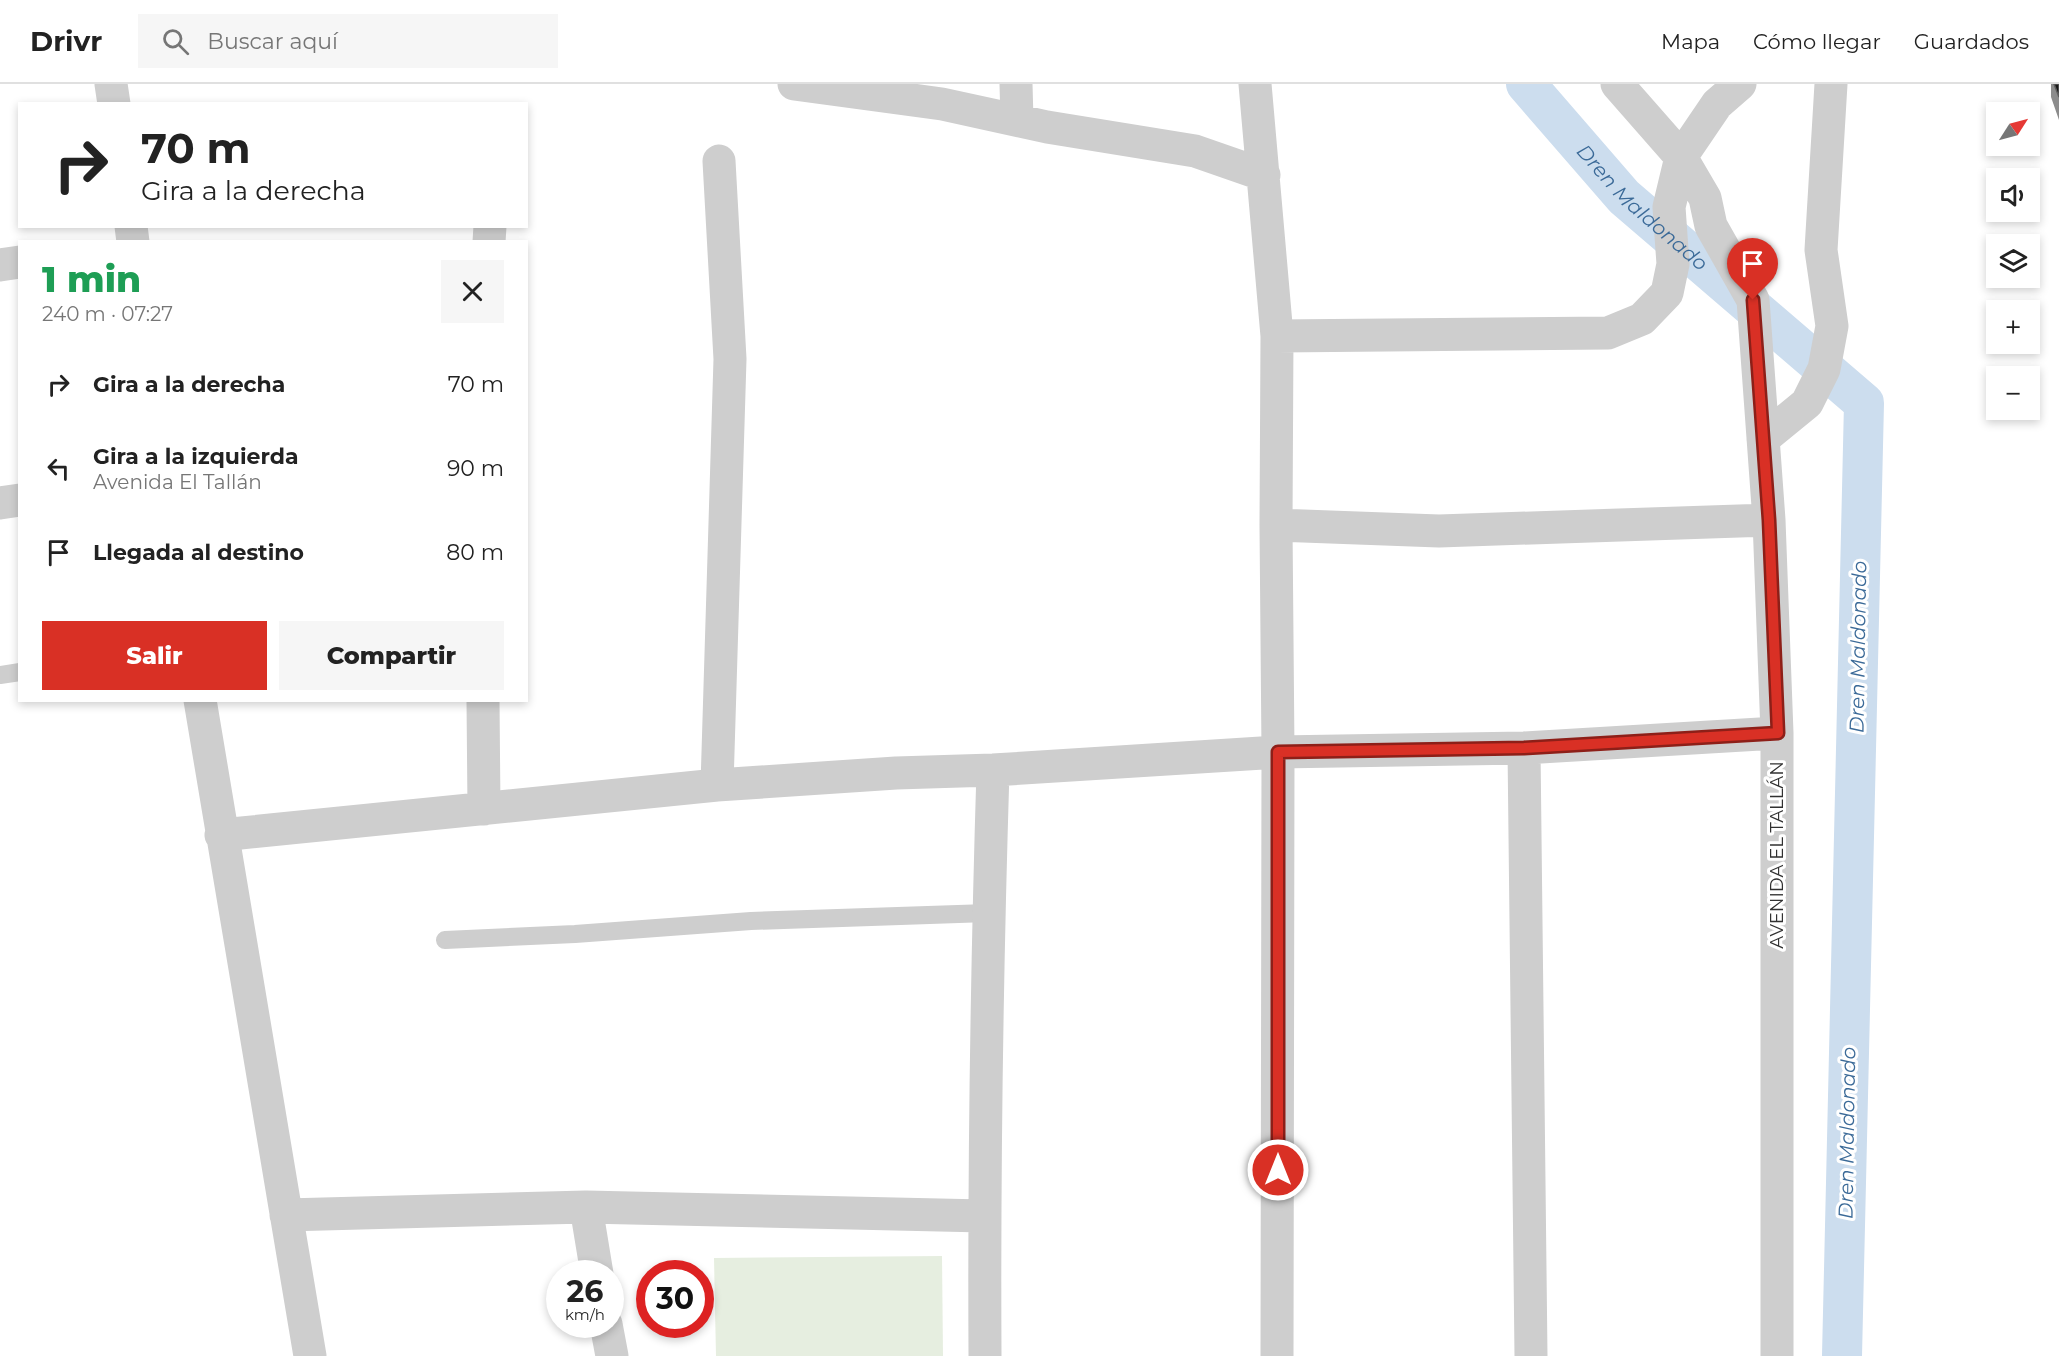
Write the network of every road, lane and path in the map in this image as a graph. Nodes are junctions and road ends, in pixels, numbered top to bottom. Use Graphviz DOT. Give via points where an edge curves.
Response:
graph roads {
  1 [pos="111,84"];
  2 [pos="794,84"];
  3 [pos="1016,84"];
  4 [pos="1255,84"];
  5 [pos="1617,84"];
  6 [pos="1740,84"];
  7 [pos="1831,84"];
  8 [pos="114,102"];
  9 [pos="1017,120"];
  10 [pos="1681,158"];
  11 [pos="719,161"];
  12 [pos="1264,175"];
  13 [pos="18,262"];
  14 [pos="0,265"];
  15 [pos="1277,336"];
  16 [pos="1763,439"];
  17 [pos="18,500"];
  18 [pos="0,503"];
  19 [pos="1769,520"];
  20 [pos="1276,525"];
  21 [pos="18,672"];
  22 [pos="0,675"];
  23 [pos="200,702"];
  24 [pos="483,702"];
  25 [pos="1778,733"];
  26 [pos="1524,748"];
  27 [pos="1278,752"];
  28 [pos="993,770"];
  29 [pos="717,784"];
  30 [pos="484,808"];
  31 [pos="221,835"];
  32 [pos="988,912"];
  33 [pos="445,940"];
  34 [pos="586,1206"];
  35 [pos="286,1215"];
  36 [pos="984,1216"];
  37 [pos="595,1260"];
  38 [pos="609,1338"];
  39 [pos="303,1355"];
  40 [pos="612,1356"];
  41 [pos="985,1356"];
  42 [pos="1277,1356"];
  43 [pos="1531,1356"];
  44 [pos="1777,1356"];
  1 -- 8 [label="street"];
  2 -- 9 [label="street" via="942,104"];
  3 -- 9 [label="street"];
  4 -- 12 [label="street"];
  5 -- 10 [label="street, AVENIDA EL TALLÁN"];
  6 -- 10 [label="street" via="1717,104"];
  7 -- 16 [label="street" via="1821,250 1832,326 1824,369 1807,403"];
  9 -- 12 [label="street" via="1195,151"];
  10 -- 15 [label="street" via="1669,207 1673,264 1667,293 1642,319 1608,333"];
  10 -- 16 [label="street, AVENIDA EL TALLÁN" via="1705,198 1711,226 1753,300"];
  11 -- 29 [label="street" via="730,359"];
  12 -- 15 [label="street"];
  13 -- 14 [label="street"];
  15 -- 20 [label="street"];
  16 -- 19 [label="street, AVENIDA EL TALLÁN"];
  17 -- 18 [label="street"];
  19 -- 20 [label="street" via="1439,531"];
  19 -- 25 [label="street, AVENIDA EL TALLÁN"];
  20 -- 27 [label="street"];
  21 -- 22 [label="lane"];
  23 -- 31 [label="street"];
  24 -- 30 [label="street"];
  25 -- 26 [label="street"];
  25 -- 44 [label="street, AVENIDA EL TALLÁN"];
  26 -- 27 [label="street"];
  26 -- 43 [label="street"];
  27 -- 28 [label="street"];
  27 -- 42 [label="street"];
  28 -- 29 [label="street"];
  28 -- 32 [label="street"];
  29 -- 30 [label="street"];
  30 -- 31 [label="street"];
  31 -- 35 [label="street"];
  32 -- 33 [label="lane" via="751,921"];
  32 -- 36 [label="street"];
  34 -- 35 [label="street"];
  34 -- 36 [label="street"];
  34 -- 37 [label="street"];
  35 -- 39 [label="street"];
  36 -- 41 [label="street"];
  38 -- 40 [label="street"];
}
